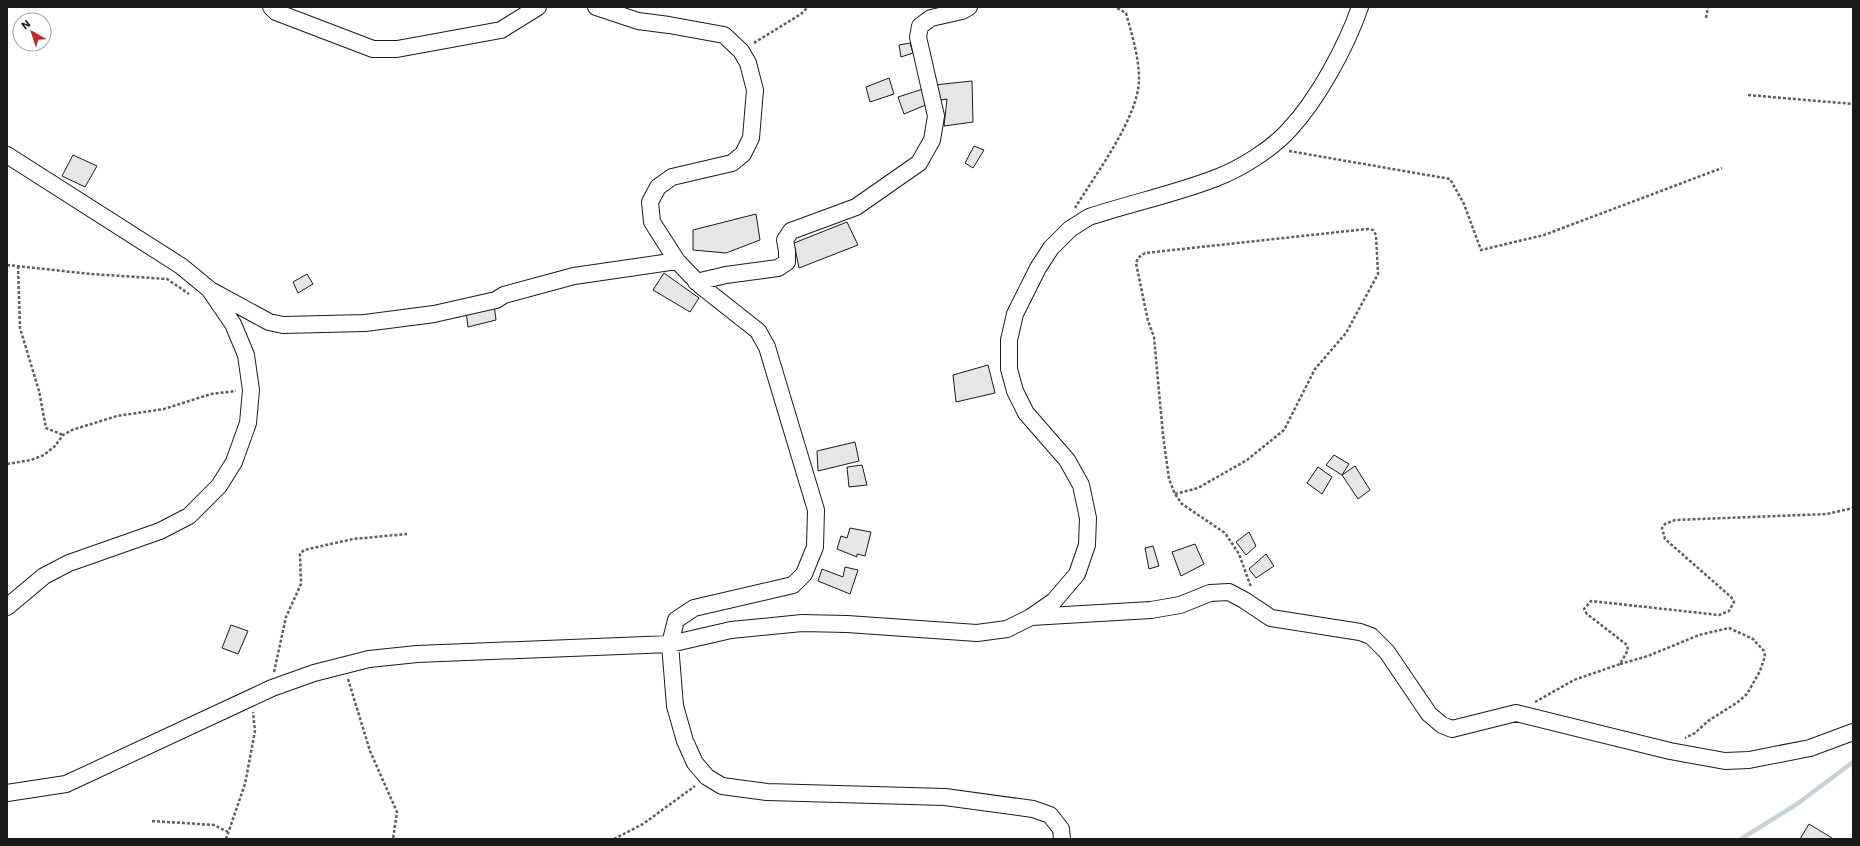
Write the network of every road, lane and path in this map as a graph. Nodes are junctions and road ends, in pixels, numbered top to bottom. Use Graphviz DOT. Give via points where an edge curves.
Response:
graph roads {
  1 [pos="271,7"];
  2 [pos="538,7"];
  3 [pos="596,7"];
  4 [pos="808,7"];
  5 [pos="969,7"];
  6 [pos="1115,7"];
  7 [pos="1360,7"];
  8 [pos="1708,7"];
  9 [pos="1706,18"];
  10 [pos="741,51"];
  11 [pos="1748,95"];
  12 [pos="1853,104"];
  13 [pos="1269,147"];
  14 [pos="7,155"];
  15 [pos="1722,168"];
  16 [pos="1070,229"];
  17 [pos="677,261"];
  18 [pos="7,265"];
  19 [pos="18,266"];
  20 [pos="696,282"];
  21 [pos="209,289"];
  22 [pos="191,295"];
  23 [pos="251,390"];
  24 [pos="63,435"];
  25 [pos="7,464"];
  26 [pos="1175,494"];
  27 [pos="1853,508"];
  28 [pos="407,534"];
  29 [pos="1244,600"];
  30 [pos="7,606"];
  31 [pos="1031,618"];
  32 [pos="670,644"];
  33 [pos="1620,664"];
  34 [pos="344,665"];
  35 [pos="272,688"];
  36 [pos="251,697"];
  37 [pos="1516,713"];
  38 [pos="1853,732"];
  39 [pos="1670,751"];
  40 [pos="707,777"];
  41 [pos="7,793"];
  42 [pos="152,821"];
  43 [pos="228,832"];
  44 [pos="226,839"];
  45 [pos="393,839"];
  46 [pos="614,839"];
  47 [pos="1062,839"];
  1 -- 2 [label="street" via="276,12 373,49 397,49 501,30"];
  3 -- 10 [label="street" via="638,21 724,35"];
  4 -- 10 [label="path" via="801,14"];
  5 -- 20 [label="street" via="931,18 920,26 918,37 936,116 932,140 919,164 856,207 790,231 785,240 787,262 778,268"];
  6 -- 16 [label="path" via="1126,13 1138,62 1135,103 1128,122 1071,215"];
  7 -- 13 [label="street" via="1352,31 1309,106 1289,131"];
  8 -- 9 [label="path"];
  10 -- 17 [label="street" via="748,63 755,90 751,138 743,154 732,163 672,177 658,187 650,202 652,222"];
  11 -- 12 [label="path"];
  13 -- 15 [label="path" via="1450,179 1464,204 1481,250 1544,234"];
  13 -- 16 [label="street" via="1255,159 1217,178 1088,217"];
  14 -- 21 [label="street" via="181,266"];
  16 -- 31 [label="street" via="1051,248 1038,268 1014,314 1009,340 1009,369 1014,391 1026,414 1071,466 1081,485 1088,518 1087,545 1077,574 1054,601"];
  17 -- 20 [label="street"];
  17 -- 21 [label="street" via="574,276 552,283 546,282 488,302 434,314 365,323 283,325 269,322"];
  18 -- 19 [label="path"];
  19 -- 22 [label="path" via="167,279"];
  19 -- 24 [label="path" via="20,328 39,391 46,428"];
  20 -- 32 [label="street" via="758,331 767,348 816,510 815,547 804,574 793,584 694,608 676,620"];
  21 -- 23 [label="street" via="233,324 246,355"];
  23 -- 24 [label="path" via="211,394 164,409 117,416"];
  23 -- 30 [label="street" via="248,423 234,462 219,486 188,516 160,531 70,563 32,585"];
  24 -- 25 [label="path" via="44,455"];
  26 -- 26 [label="path" via="1169,479 1154,337 1148,321 1136,263 1138,258 1145,253 1373,230 1376,235 1378,274 1346,333 1315,369 1284,430 1247,460 1198,488"];
  26 -- 29 [label="path" via="1182,504 1225,533 1239,554 1251,588"];
  27 -- 33 [label="path" via="1827,514 1675,520 1665,524 1662,528 1665,539 1734,602 1729,611 1720,615 1591,600 1584,609 1587,614 1627,645 1628,650"];
  28 -- 35 [label="path" via="354,539 304,550 300,554 301,584 286,617 274,667"];
  29 -- 31 [label="street" via="1228,592 1210,593 1180,605 1151,610"];
  29 -- 37 [label="street" via="1271,618 1371,636 1387,652 1429,714 1442,725 1452,729"];
  31 -- 32 [label="street" via="1007,629 976,633 847,624 770,625 731,630"];
  32 -- 34 [label="street" via="417,654 369,659"];
  32 -- 40 [label="street" via="675,706 685,741 695,763"];
  33 -- 37 [label="path" via="1574,680"];
  33 -- 39 [label="path" via="1648,656 1699,635 1729,628 1753,639 1764,651 1760,671 1747,694 1695,733 1673,744"];
  34 -- 35 [label="street"];
  34 -- 45 [label="path" via="370,751 397,812"];
  35 -- 36 [label="street"];
  36 -- 41 [label="street" via="66,784"];
  36 -- 43 [label="path" via="255,731 245,784"];
  37 -- 39 [label="street"];
  38 -- 39 [label="street" via="1810,748 1749,760 1724,761"];
  40 -- 46 [label="path" via="643,824"];
  40 -- 47 [label="street" via="722,786 767,792 945,797 1033,809 1050,815 1061,830"];
  42 -- 43 [label="path" via="214,824"];
  43 -- 44 [label="path"];
}
